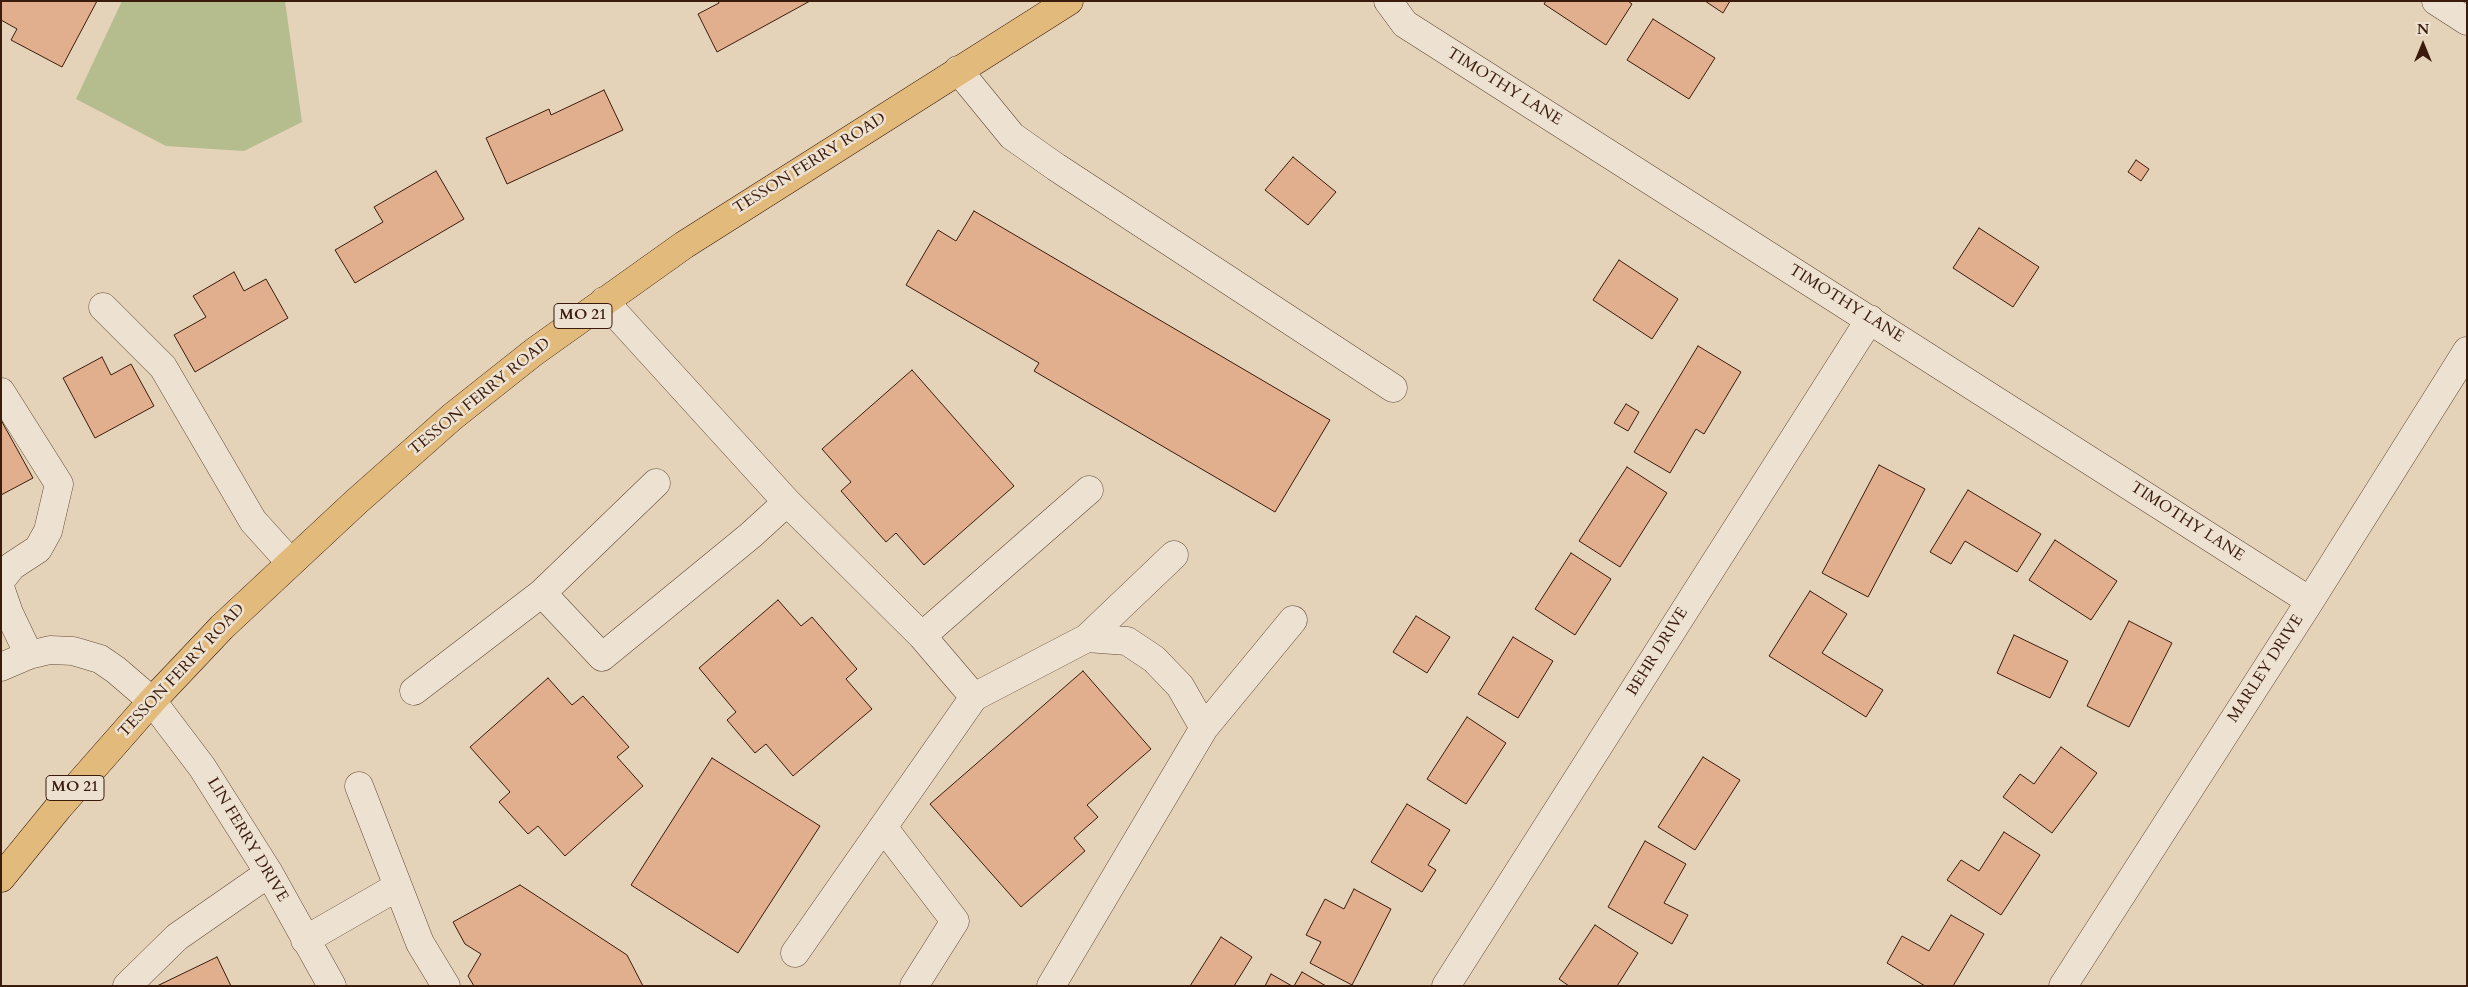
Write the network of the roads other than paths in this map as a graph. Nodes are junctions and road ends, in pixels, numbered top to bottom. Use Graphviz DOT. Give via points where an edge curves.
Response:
graph roads {
  1 [pos="1069,1"];
  2 [pos="1388,1"];
  3 [pos="2436,1"];
  4 [pos="2467,20"];
  5 [pos="958,70"];
  6 [pos="604,300"];
  7 [pos="103,306"];
  8 [pos="1870,319"];
  9 [pos="2467,351"];
  10 [pos="1393,388"];
  11 [pos="1,392"];
  12 [pos="656,483"];
  13 [pos="1089,490"];
  14 [pos="787,502"];
  15 [pos="1174,555"];
  16 [pos="290,562"];
  17 [pos="1,580"];
  18 [pos="1,590"];
  19 [pos="542,593"];
  20 [pos="2310,601"];
  21 [pos="1293,620"];
  22 [pos="922,636"];
  23 [pos="1087,638"];
  24 [pos="29,655"];
  25 [pos="1,667"];
  26 [pos="414,691"];
  27 [pos="974,697"];
  28 [pos="152,701"];
  29 [pos="1204,728"];
  30 [pos="359,786"];
  31 [pos="884,827"];
  32 [pos="270,873"];
  33 [pos="1,878"];
  34 [pos="397,887"];
  35 [pos="305,940"];
  36 [pos="794,953"];
  37 [pos="127,986"];
  38 [pos="332,986"];
  39 [pos="446,986"];
  40 [pos="914,986"];
  41 [pos="1051,986"];
  42 [pos="1446,986"];
  43 [pos="2063,986"];
  1 -- 5 [label="main road, TESSON FERRY ROAD / MO 21"];
  2 -- 8 [label="street, TIMOTHY LANE" via="1405,24"];
  3 -- 4 [label="street"];
  5 -- 6 [label="main road, TESSON FERRY ROAD / MO 21"];
  5 -- 10 [label="street" via="1012,136"];
  6 -- 14 [label="street"];
  6 -- 16 [label="main road, TESSON FERRY ROAD / MO 21" via="452,417"];
  7 -- 16 [label="street" via="163,367 253,521"];
  8 -- 20 [label="street, TIMOTHY LANE"];
  8 -- 42 [label="street, BEHR DRIVE"];
  9 -- 20 [label="street, MARLEY DRIVE"];
  11 -- 17 [label="street" via="58,484 48,530 38,549 12,566"];
  12 -- 19 [label="street"];
  13 -- 22 [label="street"];
  14 -- 19 [label="street" via="602,657"];
  14 -- 22 [label="street"];
  15 -- 23 [label="street"];
  16 -- 28 [label="main road, TESSON FERRY ROAD / MO 21"];
  18 -- 24 [label="street"];
  19 -- 26 [label="street"];
  20 -- 43 [label="street, MARLEY DRIVE"];
  21 -- 29 [label="street"];
  22 -- 27 [label="street"];
  23 -- 27 [label="street"];
  23 -- 29 [label="street" via="1127,641 1154,659 1180,686"];
  24 -- 25 [label="street, LIN FERRY DRIVE"];
  24 -- 28 [label="street, LIN FERRY DRIVE" via="50,650 73,651 100,659"];
  27 -- 31 [label="street"];
  28 -- 32 [label="street, LIN FERRY DRIVE" via="202,767"];
  28 -- 33 [label="main road, TESSON FERRY ROAD / MO 21"];
  29 -- 41 [label="street"];
  30 -- 34 [label="street"];
  31 -- 36 [label="street"];
  31 -- 40 [label="street" via="955,921"];
  32 -- 35 [label="street, LIN FERRY DRIVE"];
  32 -- 37 [label="street" via="177,937"];
  34 -- 35 [label="street"];
  34 -- 39 [label="street" via="420,943"];
  35 -- 38 [label="street, LIN FERRY DRIVE"];
}
